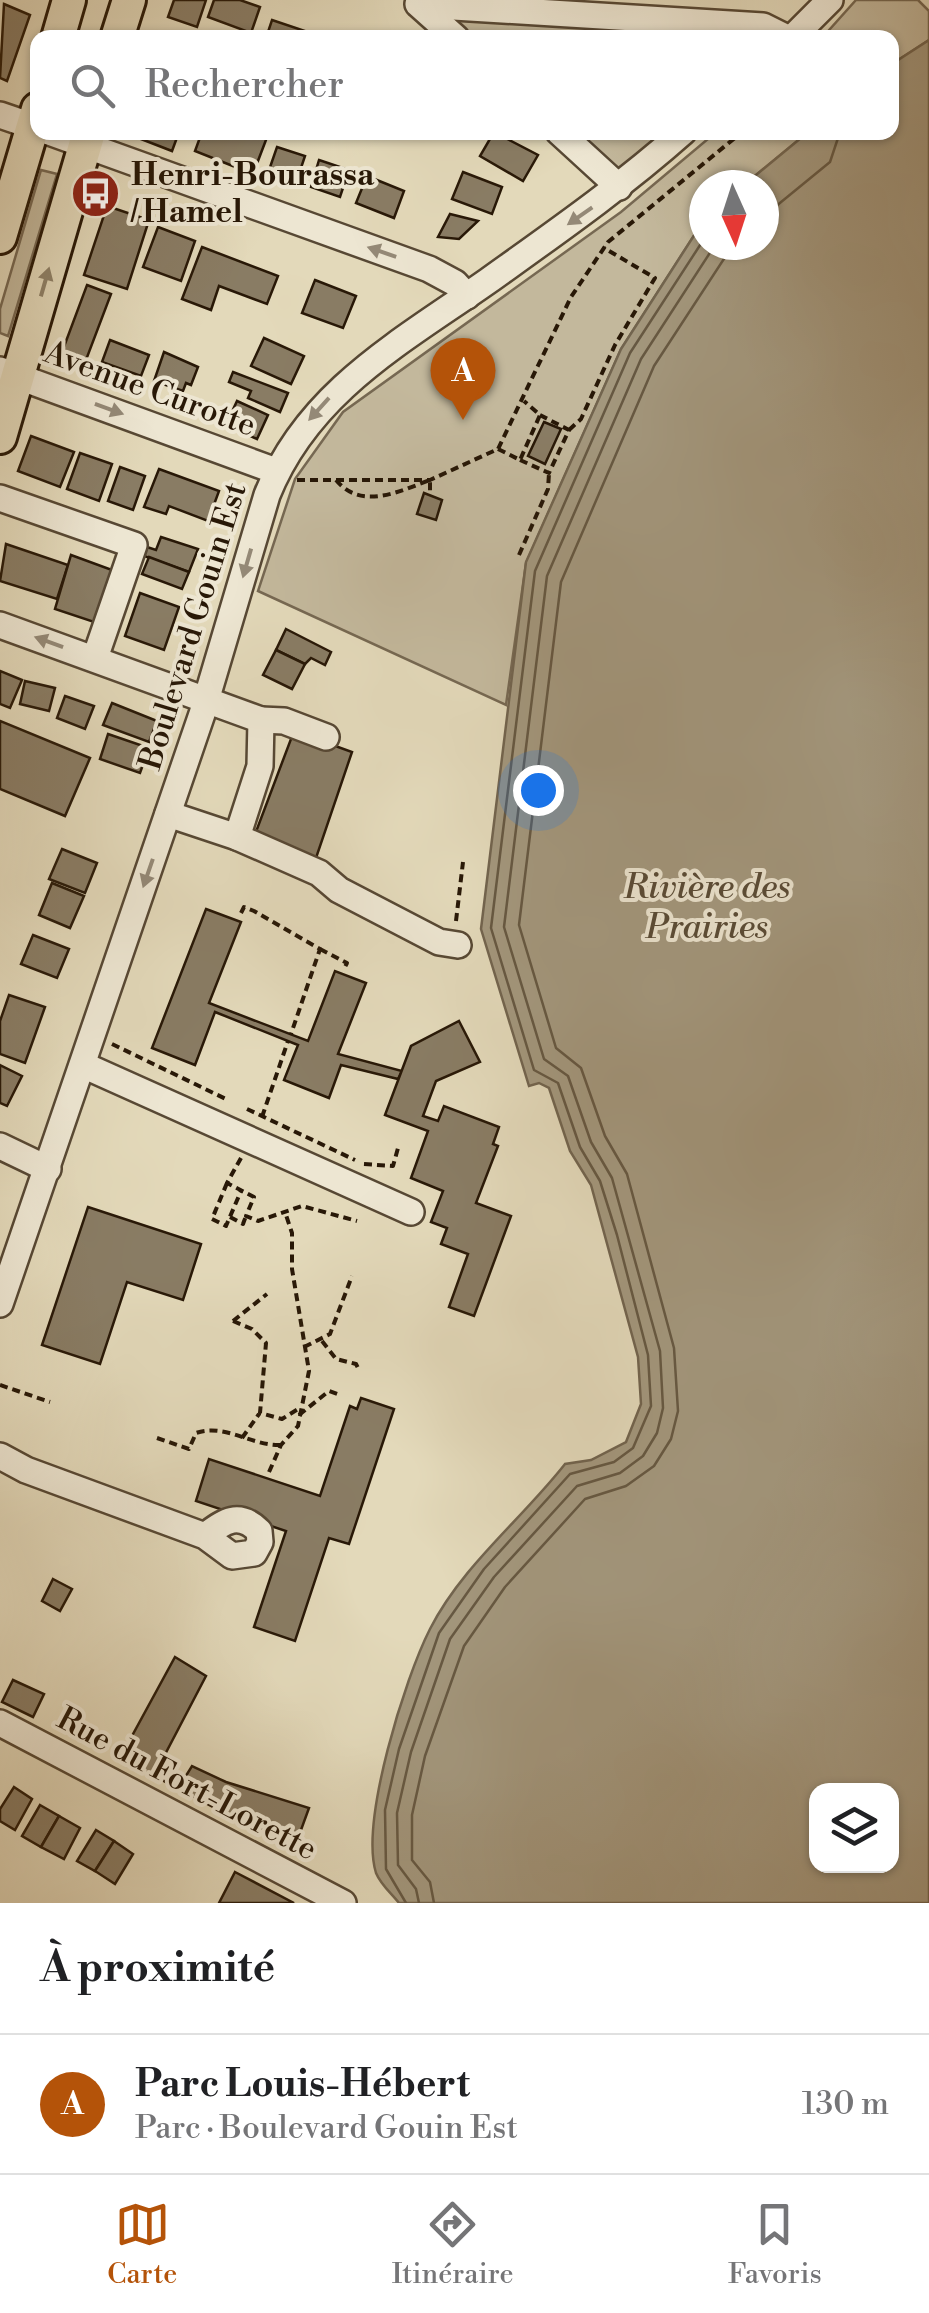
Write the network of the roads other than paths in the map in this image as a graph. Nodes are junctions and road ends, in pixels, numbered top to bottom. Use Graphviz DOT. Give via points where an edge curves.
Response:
graph roads {
  1 [pos="69,0"];
  2 [pos="129,0"];
  3 [pos="830,0"];
  4 [pos="415,2"];
  5 [pos="60,30"];
  6 [pos="120,30"];
  7 [pos="447,30"];
  8 [pos="772,30"];
  9 [pos="798,30"];
  10 [pos="0,115"];
  11 [pos="30,122"];
  12 [pos="33,140"];
  13 [pos="87,140"];
  14 [pos="90,140"];
  15 [pos="568,140"];
  16 [pos="674,140"];
  17 [pos="619,187"];
  18 [pos="0,237"];
  19 [pos="466,296"];
  20 [pos="9,372"];
  21 [pos="0,437"];
  22 [pos="284,474"];
  23 [pos="0,498"];
  24 [pos="0,625"];
  25 [pos="95,658"];
  26 [pos="207,698"];
  27 [pos="261,720"];
  28 [pos="326,737"];
  29 [pos="168,814"];
  30 [pos="236,837"];
  31 [pos="458,945"];
  32 [pos="84,1065"];
  33 [pos="0,1146"];
  34 [pos="48,1168"];
  35 [pos="411,1212"];
  36 [pos="0,1304"];
  37 [pos="0,1456"];
  38 [pos="206,1536"];
  39 [pos="0,1723"];
  40 [pos="343,1903"];
  1 -- 5 [label="main road"];
  2 -- 6 [label="main road"];
  3 -- 9 [label="street"];
  4 -- 7 [label="street"];
  4 -- 8 [label="street"];
  10 -- 11 [label="street"];
  12 -- 18 [label="main road"];
  20 -- 13 [label="main road, one-way"];
  19 -- 14 [label="street, one-way" via="452,280 419,265"];
  15 -- 17 [label="street"];
  16 -- 17 [label="street, Boulevard Gouin Est"];
  17 -- 19 [label="street, Boulevard Gouin Est, one-way"];
  19 -- 22 [label="street, Boulevard Gouin Est, one-way" via="338,389 307,423"];
  20 -- 21 [label="main road"];
  20 -- 22 [label="street, Avenue Curotte, one-way"];
  22 -- 26 [label="street, Boulevard Gouin Est, one-way"];
  23 -- 25 [label="street" via="134,546"];
  25 -- 24 [label="street, one-way"];
  25 -- 26 [label="street"];
  26 -- 27 [label="street"];
  26 -- 29 [label="street, Boulevard Gouin Est"];
  27 -- 28 [label="street"];
  27 -- 30 [label="street" via="260,766"];
  29 -- 30 [label="street"];
  29 -- 32 [label="street, Boulevard Gouin Est, one-way"];
  30 -- 31 [label="street" via="320,873 339,890 439,942"];
  32 -- 34 [label="street, Boulevard Gouin Est"];
  32 -- 35 [label="street"];
  33 -- 34 [label="street"];
  34 -- 36 [label="street, Boulevard Gouin Est"];
  37 -- 38 [label="street"];
  39 -- 40 [label="street, Rue du Fort-Lorette"];
}
